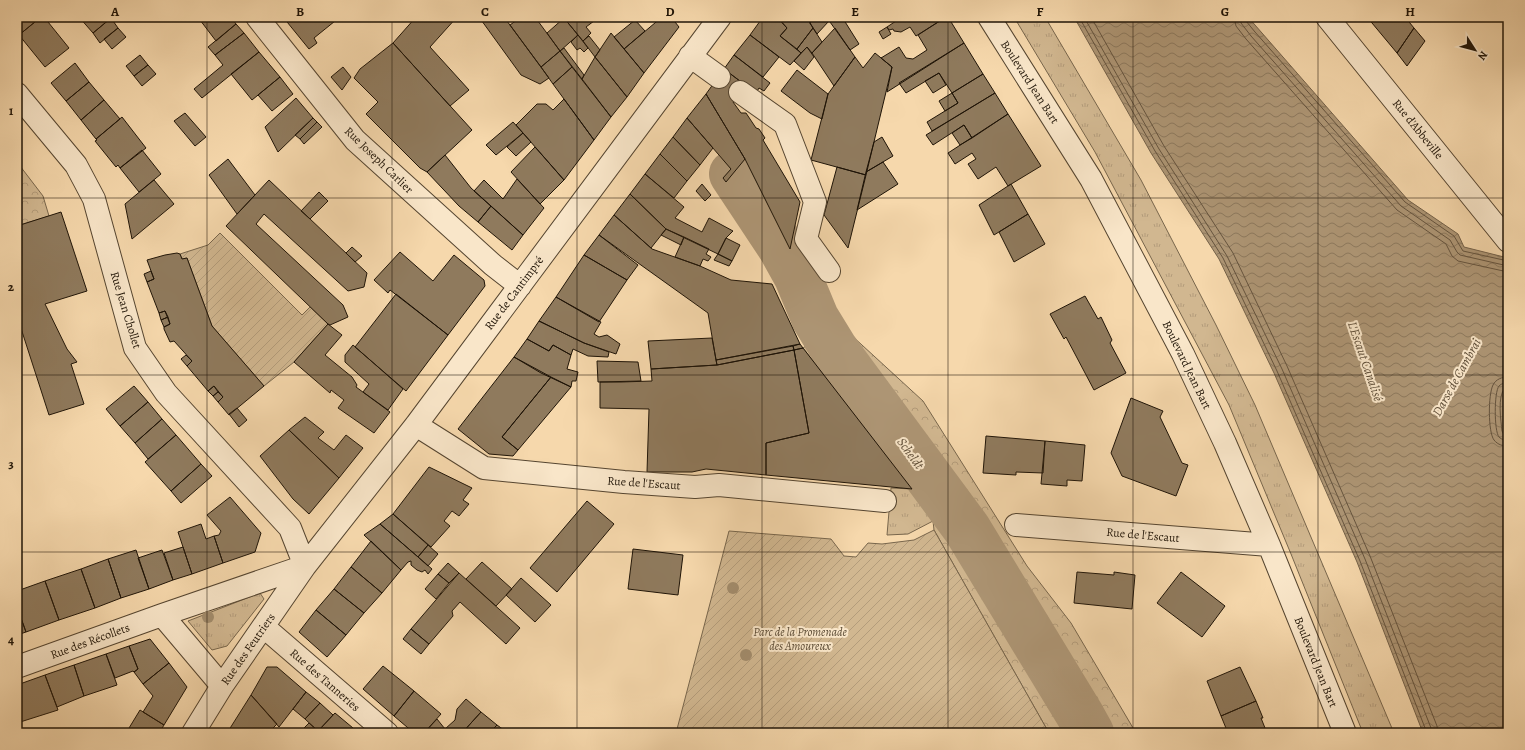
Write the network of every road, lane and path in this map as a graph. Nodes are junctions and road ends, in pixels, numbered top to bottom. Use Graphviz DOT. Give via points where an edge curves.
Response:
graph roads {
  1 [pos="257,17"];
  2 [pos="720,17"];
  3 [pos="989,17"];
  4 [pos="1327,17"];
  5 [pos="690,56"];
  6 [pos="719,77"];
  7 [pos="740,92"];
  8 [pos="17,94"];
  9 [pos="1508,241"];
  10 [pos="829,271"];
  11 [pos="520,286"];
  12 [pos="416,425"];
  13 [pos="884,501"];
  14 [pos="1016,525"];
  15 [pos="1269,545"];
  16 [pos="305,566"];
  17 [pos="162,615"];
  18 [pos="264,627"];
  19 [pos="17,667"];
  20 [pos="222,686"];
  21 [pos="194,733"];
  22 [pos="387,733"];
  23 [pos="1345,733"];
  1 -- 11 [label="street, Rue Joseph Carlier" via="355,140 493,265"];
  2 -- 5 [label="street, Rue de Cantimpré"];
  3 -- 15 [label="street, Boulevard Jean Bart" via="1091,179 1121,234 1183,354"];
  4 -- 9 [label="street, Rue d'Abbeville"];
  5 -- 6 [label="street"];
  5 -- 11 [label="street, Rue de Cantimpré"];
  7 -- 10 [label="street" via="785,124 815,202 806,239"];
  8 -- 16 [label="street, Rue Jean Chollet" via="76,165 94,199 135,348 166,394 290,528"];
  11 -- 12 [label="street, Rue de Cantimpré"];
  12 -- 13 [label="street, Rue de l'Escaut" via="484,468 624,482 695,487 719,485"];
  12 -- 16 [label="street, Rue de Cantimpré"];
  14 -- 15 [label="street, Rue de l'Escaut"];
  15 -- 23 [label="street, Boulevard Jean Bart"];
  16 -- 17 [label="street, Rue des Récollets"];
  16 -- 18 [label="street, Rue des Feutriers"];
  17 -- 19 [label="street, Rue des Récollets"];
  17 -- 20 [label="street"];
  18 -- 20 [label="street, Rue des Feutriers"];
  18 -- 22 [label="street, Rue des Tanneries"];
  20 -- 21 [label="street, Rue des Feutriers"];
}
